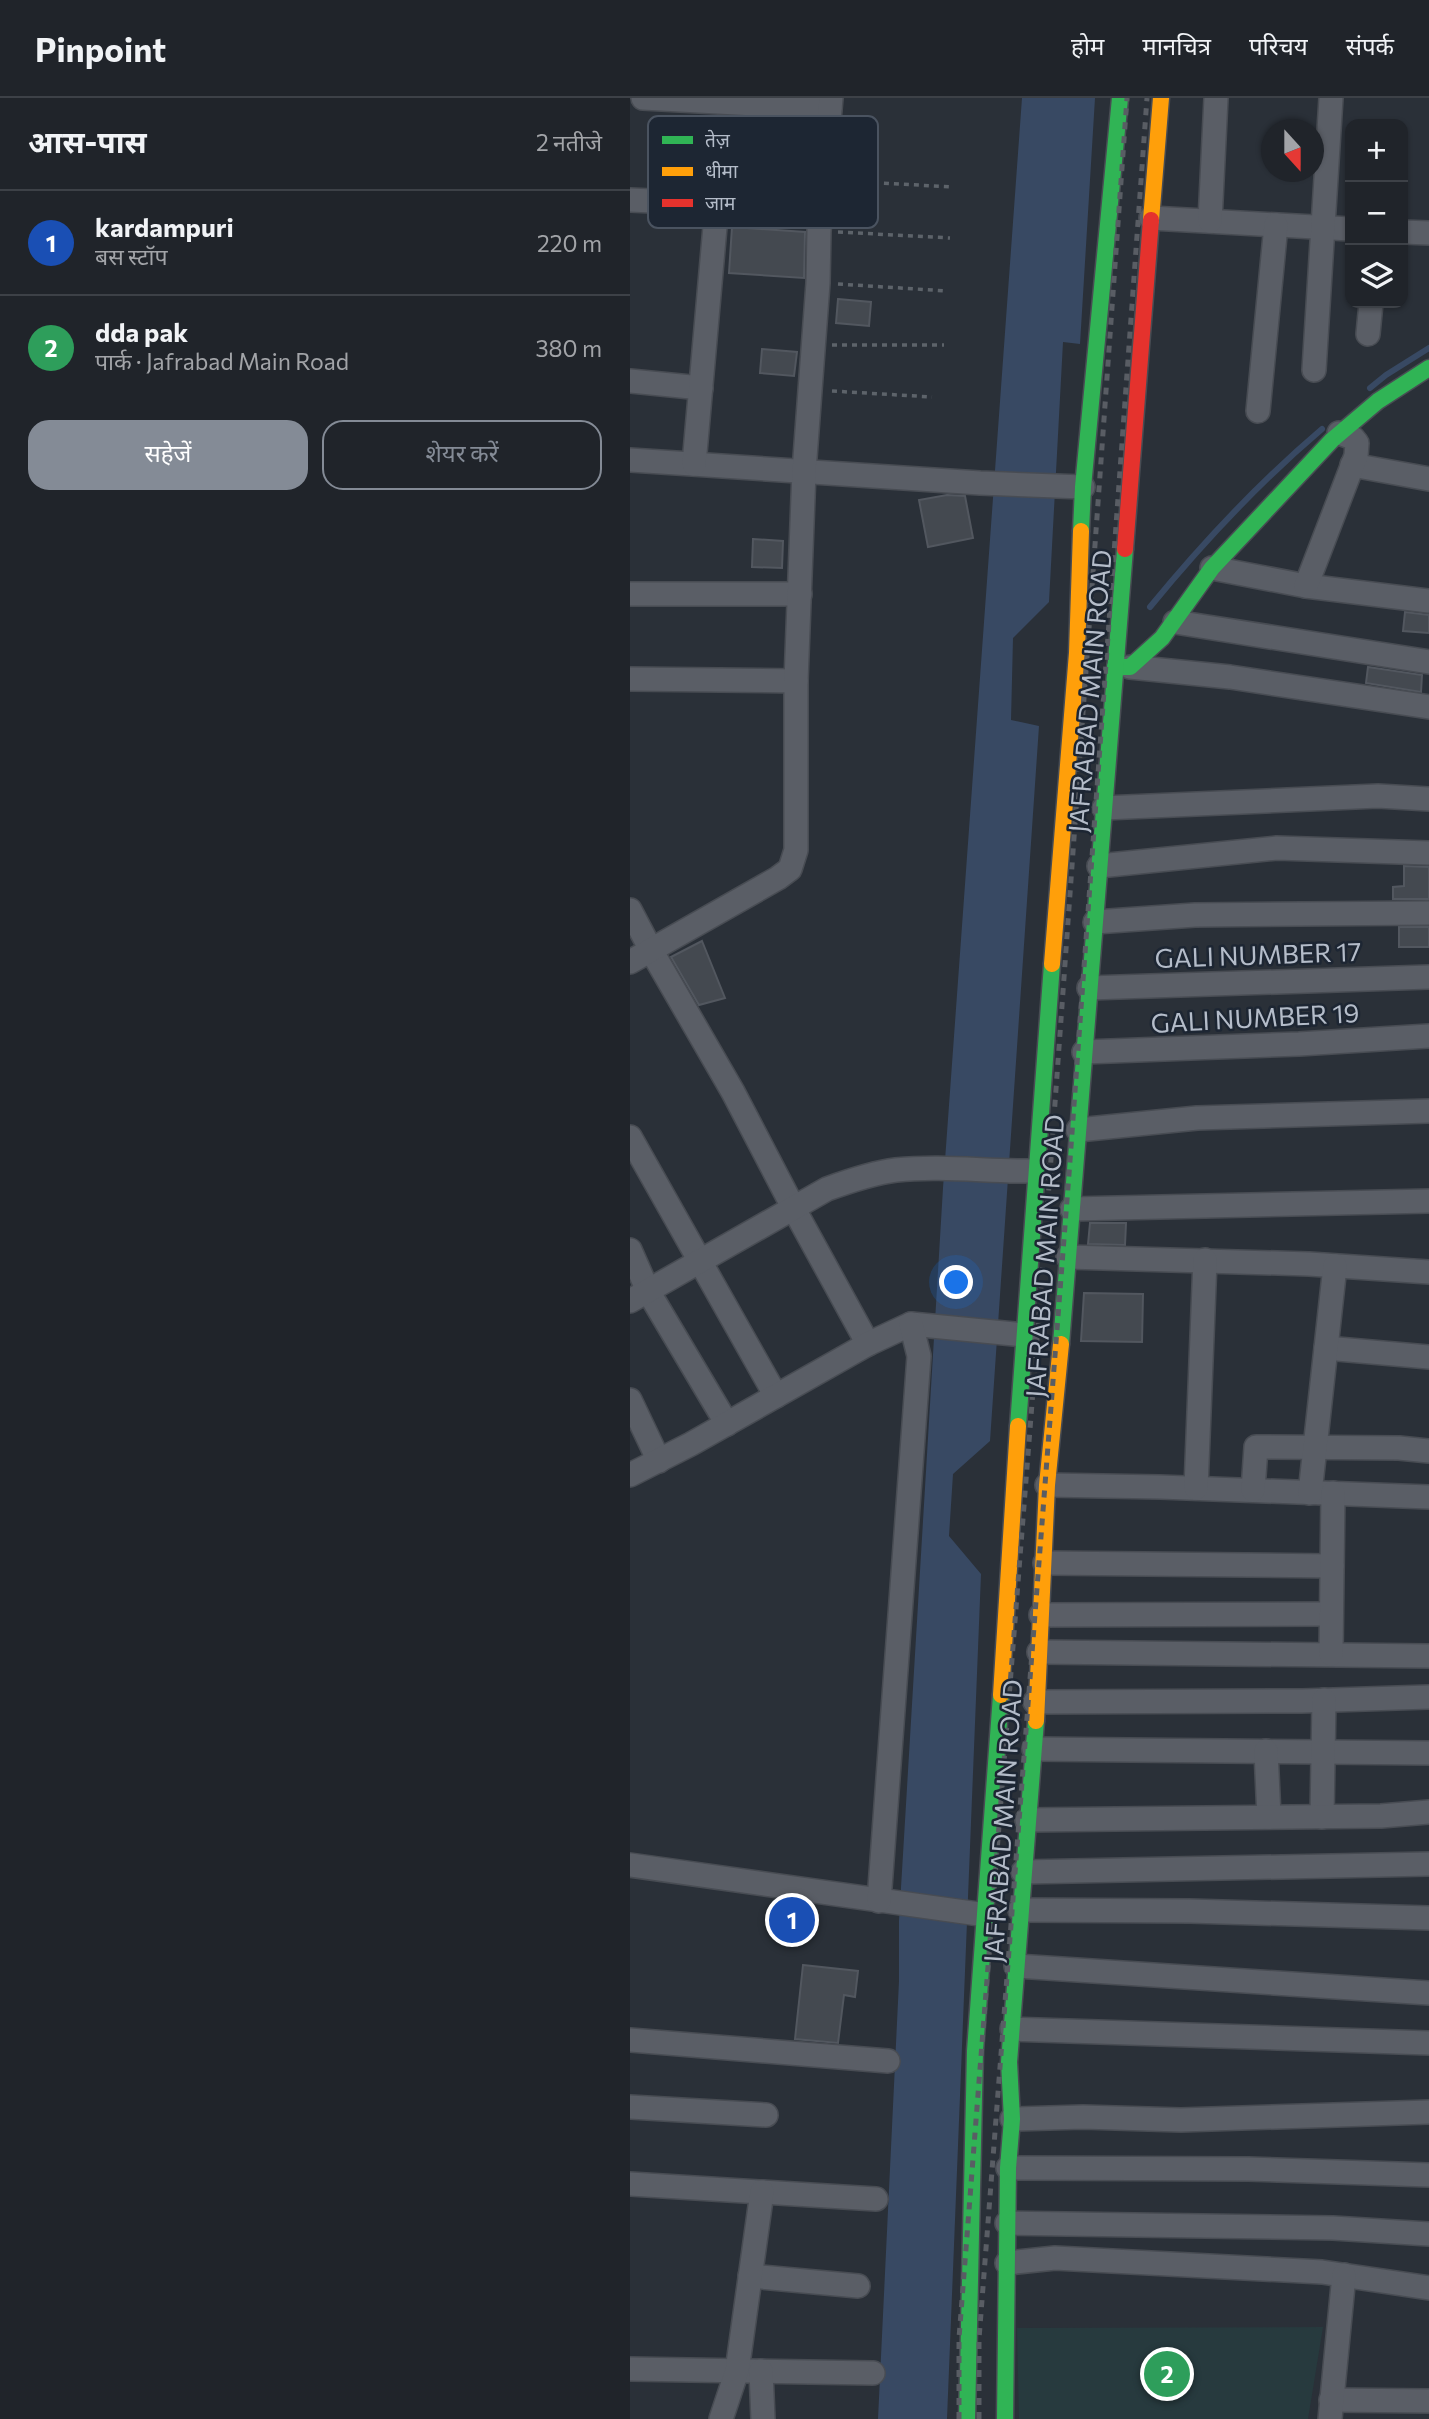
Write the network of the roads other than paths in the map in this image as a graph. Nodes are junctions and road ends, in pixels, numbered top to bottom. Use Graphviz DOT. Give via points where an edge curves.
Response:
graph roads {
  1 [pos="643,98"];
  2 [pos="1120,98"];
  3 [pos="1161,98"];
  4 [pos="1216,98"];
  5 [pos="1331,98"];
  6 [pos="721,100"];
  7 [pos="830,103"];
  8 [pos="630,200"];
  9 [pos="648,201"];
  10 [pos="1151,218"];
  11 [pos="1210,221"];
  12 [pos="1276,225"];
  13 [pos="714,228"];
  14 [pos="820,228"];
  15 [pos="1323,228"];
  16 [pos="1345,229"];
  17 [pos="1408,232"];
  18 [pos="1429,233"];
  19 [pos="1371,308"];
  20 [pos="1368,334"];
  21 [pos="1429,368"];
  22 [pos="1314,370"];
  23 [pos="630,382"];
  24 [pos="701,388"];
  25 [pos="1258,411"];
  26 [pos="1339,433"];
  27 [pos="630,460"];
  28 [pos="694,464"];
  29 [pos="1352,465"];
  30 [pos="804,471"];
  31 [pos="1429,479"];
  32 [pos="1074,487"];
  33 [pos="1212,568"];
  34 [pos="1306,586"];
  35 [pos="630,594"];
  36 [pos="800,594"];
  37 [pos="1429,601"];
  38 [pos="1175,622"];
  39 [pos="1429,662"];
  40 [pos="1122,667"];
  41 [pos="630,679"];
  42 [pos="796,681"];
  43 [pos="1429,707"];
  44 [pos="1429,799"];
  45 [pos="1104,808"];
  46 [pos="1429,853"];
  47 [pos="1099,866"];
  48 [pos="630,910"];
  49 [pos="1429,913"];
  50 [pos="1095,922"];
  51 [pos="651,950"];
  52 [pos="630,962"];
  53 [pos="1429,977"];
  54 [pos="1089,988"];
  55 [pos="1429,1036"];
  56 [pos="1084,1052"];
  57 [pos="1429,1111"];
  58 [pos="1078,1130"];
  59 [pos="630,1137"];
  60 [pos="1029,1171"];
  61 [pos="1429,1202"];
  62 [pos="794,1209"];
  63 [pos="1072,1209"];
  64 [pos="630,1250"];
  65 [pos="1068,1257"];
  66 [pos="702,1261"];
  67 [pos="1205,1261"];
  68 [pos="1335,1266"];
  69 [pos="1429,1272"];
  70 [pos="639,1296"];
  71 [pos="911,1324"];
  72 [pos="1024,1335"];
  73 [pos="868,1344"];
  74 [pos="1326,1348"];
  75 [pos="1429,1357"];
  76 [pos="776,1396"];
  77 [pos="630,1399"];
  78 [pos="727,1424"];
  79 [pos="1314,1447"];
  80 [pos="1429,1451"];
  81 [pos="659,1461"];
  82 [pos="630,1475"];
  83 [pos="1047,1485"];
  84 [pos="1196,1488"];
  85 [pos="1253,1490"];
  86 [pos="1310,1493"];
  87 [pos="1334,1493"];
  88 [pos="1429,1497"];
  89 [pos="1045,1563"];
  90 [pos="1332,1566"];
  91 [pos="1331,1614"];
  92 [pos="1041,1615"];
  93 [pos="1039,1652"];
  94 [pos="1331,1654"];
  95 [pos="1429,1656"];
  96 [pos="1429,1697"];
  97 [pos="1324,1700"];
  98 [pos="1035,1702"];
  99 [pos="1034,1749"];
  100 [pos="1266,1751"];
  101 [pos="1322,1752"];
  102 [pos="1429,1753"];
  103 [pos="1429,1812"];
  104 [pos="1322,1816"];
  105 [pos="1269,1817"];
  106 [pos="1027,1820"];
  107 [pos="1429,1864"];
  108 [pos="630,1865"];
  109 [pos="1023,1872"];
  110 [pos="879,1901"];
  111 [pos="1020,1910"];
  112 [pos="986,1915"];
  113 [pos="1429,1918"];
  114 [pos="1016,1966"];
  115 [pos="1429,1993"];
  116 [pos="1012,2029"];
  117 [pos="630,2040"];
  118 [pos="1429,2043"];
  119 [pos="888,2061"];
  120 [pos="630,2107"];
  121 [pos="1429,2112"];
  122 [pos="766,2115"];
  123 [pos="1012,2119"];
  124 [pos="1008,2168"];
  125 [pos="1429,2175"];
  126 [pos="630,2184"];
  127 [pos="762,2192"];
  128 [pos="876,2199"];
  129 [pos="1007,2223"];
  130 [pos="1429,2234"];
  131 [pos="1007,2263"];
  132 [pos="1344,2275"];
  133 [pos="750,2276"];
  134 [pos="858,2286"];
  135 [pos="1429,2288"];
  136 [pos="988,2299"];
  137 [pos="630,2370"];
  138 [pos="737,2371"];
  139 [pos="761,2371"];
  140 [pos="873,2373"];
  141 [pos="1429,2401"];
  142 [pos="1331,2410"];
  143 [pos="721,2419"];
  144 [pos="764,2419"];
  145 [pos="967,2419"];
  146 [pos="1005,2419"];
  1 -- 6 [label="street"];
  2 -- 32 [label="main road, JAFRABAD MAIN ROAD"];
  3 -- 10 [label="main road, JAFRABAD MAIN ROAD"];
  4 -- 11 [label="street"];
  5 -- 15 [label="street"];
  6 -- 7 [label="street"];
  8 -- 9 [label="street"];
  10 -- 11 [label="street"];
  10 -- 40 [label="main road, JAFRABAD MAIN ROAD"];
  11 -- 12 [label="street"];
  12 -- 15 [label="street"];
  12 -- 25 [label="street"];
  13 -- 24 [label="street"];
  14 -- 30 [label="street"];
  15 -- 16 [label="street"];
  15 -- 22 [label="street"];
  17 -- 18 [label="street"];
  19 -- 20 [label="street"];
  21 -- 26 [label="main road"];
  23 -- 24 [label="street"];
  24 -- 28 [label="street"];
  26 -- 29 [label="street" via="1357,443"];
  26 -- 33 [label="main road"];
  27 -- 28 [label="street"];
  28 -- 30 [label="street"];
  29 -- 31 [label="street"];
  29 -- 34 [label="street"];
  30 -- 32 [label="street"];
  30 -- 36 [label="street"];
  32 -- 60 [label="main road, JAFRABAD MAIN ROAD" via="1077,653"];
  33 -- 34 [label="street"];
  33 -- 38 [label="main road"];
  34 -- 37 [label="street"];
  35 -- 36 [label="street"];
  36 -- 42 [label="street"];
  38 -- 39 [label="street"];
  38 -- 40 [label="main road" via="1151,649"];
  40 -- 43 [label="street" via="1230,677"];
  40 -- 45 [label="main road, JAFRABAD MAIN ROAD"];
  41 -- 42 [label="street"];
  42 -- 51 [label="street" via="796,850 790,869"];
  44 -- 45 [label="street" via="1378,796"];
  45 -- 47 [label="main road, JAFRABAD MAIN ROAD"];
  46 -- 47 [label="street" via="1277,848"];
  47 -- 50 [label="main road, JAFRABAD MAIN ROAD"];
  48 -- 51 [label="street"];
  49 -- 50 [label="street" via="1195,915"];
  50 -- 54 [label="main road, JAFRABAD MAIN ROAD"];
  51 -- 52 [label="street"];
  51 -- 62 [label="street"];
  53 -- 54 [label="street, GALI NUMBER 17"];
  54 -- 56 [label="main road, JAFRABAD MAIN ROAD"];
  55 -- 56 [label="street, GALI NUMBER 19"];
  56 -- 58 [label="main road, JAFRABAD MAIN ROAD"];
  57 -- 58 [label="street" via="1197,1118"];
  58 -- 63 [label="main road, JAFRABAD MAIN ROAD"];
  59 -- 66 [label="street"];
  60 -- 62 [label="street" via="893,1170 827,1189"];
  60 -- 72 [label="main road, JAFRABAD MAIN ROAD"];
  61 -- 63 [label="street"];
  62 -- 66 [label="street"];
  62 -- 73 [label="street"];
  63 -- 65 [label="main road, JAFRABAD MAIN ROAD"];
  64 -- 70 [label="street"];
  65 -- 67 [label="street"];
  65 -- 83 [label="main road, JAFRABAD MAIN ROAD"];
  66 -- 70 [label="street"];
  66 -- 76 [label="street"];
  67 -- 68 [label="street"];
  67 -- 84 [label="street"];
  68 -- 69 [label="street"];
  68 -- 74 [label="street"];
  70 -- 78 [label="street"];
  71 -- 72 [label="street"];
  71 -- 73 [label="street"];
  71 -- 110 [label="street" via="919,1356"];
  72 -- 112 [label="main road, JAFRABAD MAIN ROAD"];
  73 -- 76 [label="street"];
  74 -- 75 [label="street"];
  74 -- 79 [label="street"];
  76 -- 78 [label="street"];
  77 -- 81 [label="street"];
  78 -- 81 [label="street"];
  79 -- 80 [label="street"];
  79 -- 85 [label="street" via="1256,1447"];
  79 -- 86 [label="street"];
  81 -- 82 [label="street"];
  83 -- 84 [label="street"];
  83 -- 89 [label="main road, JAFRABAD MAIN ROAD"];
  84 -- 85 [label="street"];
  85 -- 86 [label="street"];
  86 -- 87 [label="street"];
  87 -- 88 [label="street"];
  87 -- 90 [label="street"];
  89 -- 90 [label="street"];
  89 -- 92 [label="main road, JAFRABAD MAIN ROAD"];
  90 -- 91 [label="street"];
  91 -- 92 [label="street"];
  91 -- 94 [label="street"];
  92 -- 93 [label="main road, JAFRABAD MAIN ROAD"];
  93 -- 94 [label="street"];
  93 -- 98 [label="main road, JAFRABAD MAIN ROAD"];
  94 -- 95 [label="street"];
  96 -- 97 [label="street"];
  97 -- 98 [label="street"];
  97 -- 101 [label="street"];
  98 -- 99 [label="main road, JAFRABAD MAIN ROAD"];
  99 -- 100 [label="street"];
  99 -- 106 [label="main road, JAFRABAD MAIN ROAD"];
  100 -- 101 [label="street"];
  100 -- 105 [label="street"];
  101 -- 102 [label="street"];
  101 -- 104 [label="street"];
  103 -- 104 [label="street"];
  104 -- 105 [label="street"];
  105 -- 106 [label="street"];
  106 -- 109 [label="main road, JAFRABAD MAIN ROAD"];
  107 -- 109 [label="street"];
  108 -- 110 [label="street"];
  109 -- 111 [label="main road, JAFRABAD MAIN ROAD"];
  110 -- 112 [label="street"];
  111 -- 113 [label="street"];
  111 -- 114 [label="main road, JAFRABAD MAIN ROAD"];
  112 -- 136 [label="main road, JAFRABAD MAIN ROAD" via="975,2052"];
  114 -- 115 [label="street"];
  114 -- 116 [label="main road, JAFRABAD MAIN ROAD"];
  116 -- 118 [label="street"];
  116 -- 123 [label="main road, JAFRABAD MAIN ROAD"];
  117 -- 119 [label="street"];
  120 -- 122 [label="street"];
  121 -- 123 [label="street" via="1181,2120"];
  123 -- 124 [label="main road, JAFRABAD MAIN ROAD"];
  124 -- 125 [label="street"];
  124 -- 129 [label="main road, JAFRABAD MAIN ROAD"];
  126 -- 127 [label="street"];
  127 -- 128 [label="street"];
  127 -- 133 [label="street"];
  129 -- 130 [label="street"];
  129 -- 131 [label="main road, JAFRABAD MAIN ROAD"];
  131 -- 132 [label="street" via="1055,2258"];
  131 -- 136 [label="main road, JAFRABAD MAIN ROAD"];
  132 -- 135 [label="street"];
  132 -- 142 [label="street"];
  133 -- 134 [label="street"];
  133 -- 138 [label="street"];
  136 -- 145 [label="main road, JAFRABAD MAIN ROAD"];
  136 -- 146 [label="main road, JAFRABAD MAIN ROAD"];
  137 -- 138 [label="street"];
  138 -- 139 [label="street"];
  138 -- 143 [label="street"];
  139 -- 140 [label="street"];
  139 -- 144 [label="street"];
  141 -- 142 [label="street"];
}
